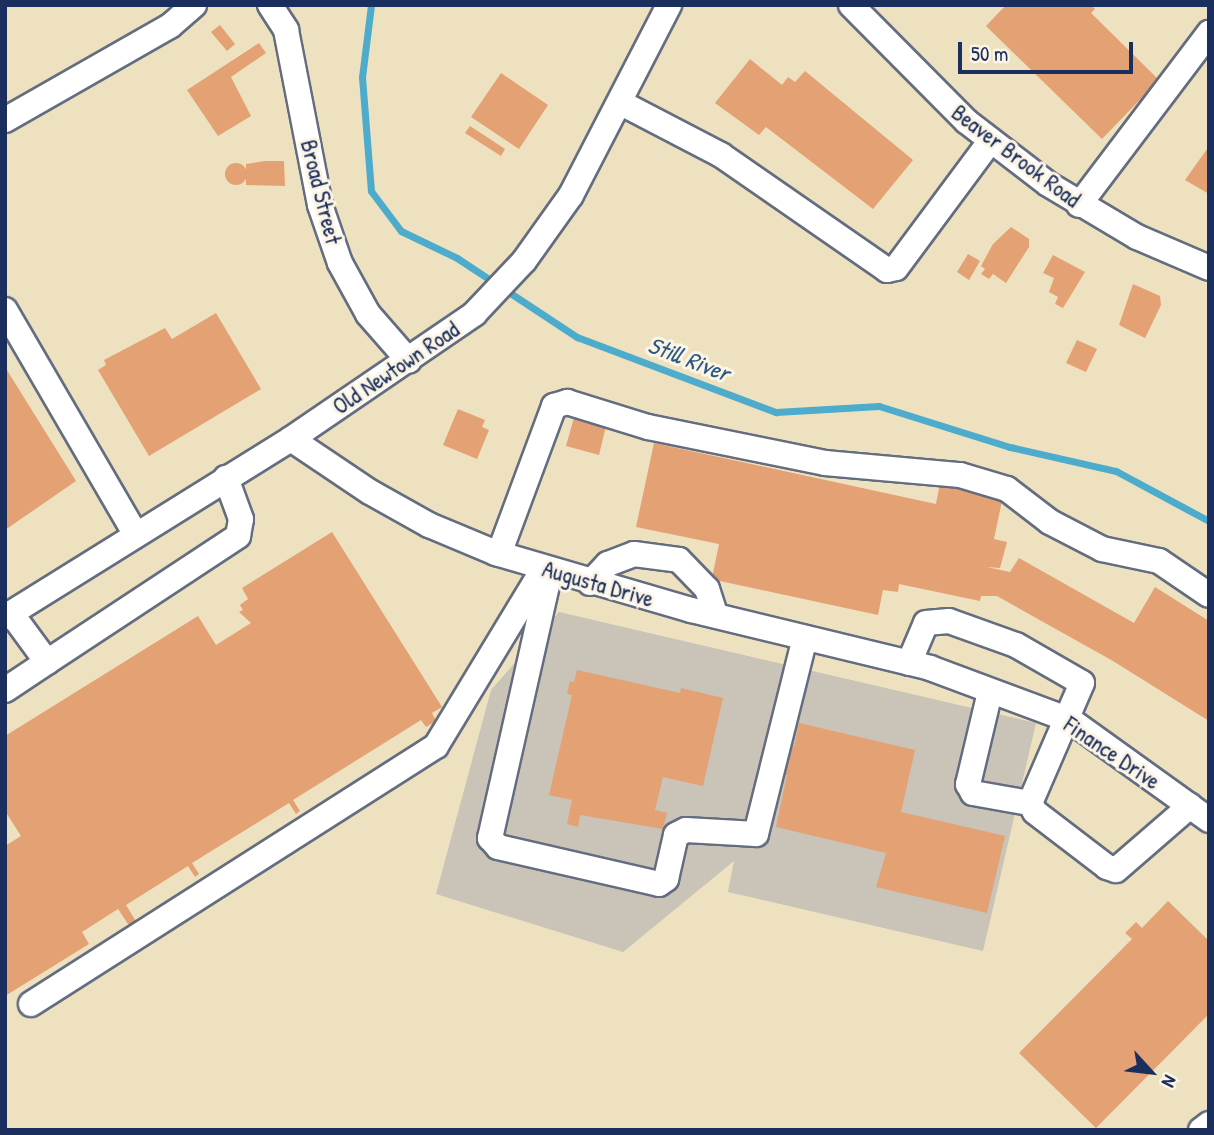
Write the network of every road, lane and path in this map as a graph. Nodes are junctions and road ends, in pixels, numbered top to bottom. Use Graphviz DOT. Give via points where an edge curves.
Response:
graph roads {
  1 [pos="194,5"];
  2 [pos="270,5"];
  3 [pos="668,5"];
  4 [pos="852,5"];
  5 [pos="1209,33"];
  6 [pos="621,103"];
  7 [pos="5,120"];
  8 [pos="991,140"];
  9 [pos="1079,205"];
  10 [pos="1209,268"];
  11 [pos="5,310"];
  12 [pos="409,361"];
  13 [pos="291,439"];
  14 [pos="226,478"];
  15 [pos="136,535"];
  16 [pos="499,554"];
  17 [pos="547,570"];
  18 [pos="590,583"];
  19 [pos="1209,595"];
  20 [pos="8,615"];
  21 [pos="716,616"];
  22 [pos="805,638"];
  23 [pos="47,662"];
  24 [pos="920,665"];
  25 [pos="5,690"];
  26 [pos="990,692"];
  27 [pos="1063,718"];
  28 [pos="1030,803"];
  29 [pos="1199,813"];
  30 [pos="31,1004"];
  31 [pos="1209,1124"];
  32 [pos="1201,1130"];
  1 -- 7 [label="street" via="170,26"];
  2 -- 12 [label="street, Broad Street" via="286,30 320,205 341,263 368,314"];
  3 -- 6 [label="street, Old Newtown Road"];
  4 -- 8 [label="street, Beaver Brook Road" via="917,76"];
  5 -- 9 [label="street"];
  6 -- 8 [label="street" via="721,155 887,270 896,268"];
  6 -- 12 [label="street, Old Newtown Road" via="549,227 474,314"];
  8 -- 9 [label="street, Beaver Brook Road"];
  9 -- 10 [label="street, Beaver Brook Road"];
  11 -- 15 [label="street"];
  12 -- 13 [label="street, Old Newtown Road"];
  13 -- 14 [label="street, Old Newtown Road"];
  13 -- 16 [label="street, Augusta Drive" via="429,525"];
  14 -- 15 [label="street, Old Newtown Road"];
  14 -- 23 [label="street" via="241,519 238,536"];
  15 -- 20 [label="street, Old Newtown Road"];
  16 -- 17 [label="street, Augusta Drive"];
  16 -- 19 [label="street" via="554,406 567,402 648,427 825,463 960,475 1007,489 1050,522 1102,550 1159,561"];
  17 -- 18 [label="street, Augusta Drive"];
  17 -- 22 [label="street" via="490,838 498,847 659,884 666,879 676,835 686,830 755,834"];
  17 -- 30 [label="street" via="436,746"];
  18 -- 21 [label="street, Augusta Drive"];
  18 -- 21 [label="street" via="608,564 634,554 679,560 707,589"];
  20 -- 23 [label="street"];
  21 -- 22 [label="street, Augusta Drive"];
  22 -- 24 [label="street, Augusta Drive"];
  23 -- 25 [label="street"];
  24 -- 26 [label="street, Finance Drive"];
  24 -- 27 [label="street" via="926,623 949,621 983,632 1016,645 1082,683"];
  26 -- 27 [label="street, Finance Drive"];
  26 -- 28 [label="street" via="968,784 973,793"];
  27 -- 28 [label="street"];
  27 -- 29 [label="street, Finance Drive"];
  28 -- 29 [label="street" via="1035,812 1116,870"];
  31 -- 32 [label="street"];
}
